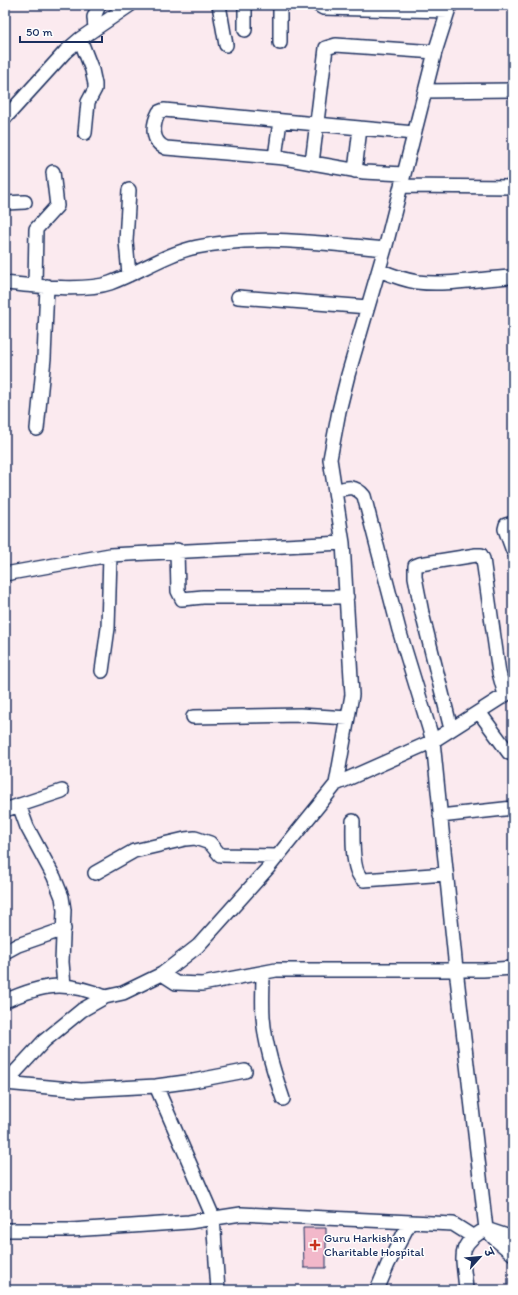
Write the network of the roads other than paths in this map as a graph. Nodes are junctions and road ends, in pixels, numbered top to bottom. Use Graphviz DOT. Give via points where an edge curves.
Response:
graph roads {
  1 [pos="99,5"];
  2 [pos="130,5"];
  3 [pos="219,5"];
  4 [pos="245,5"];
  5 [pos="280,5"];
  6 [pos="318,5"];
  7 [pos="352,6"];
  8 [pos="449,8"];
  9 [pos="95,29"];
  10 [pos="245,30"];
  11 [pos="80,39"];
  12 [pos="280,43"];
  13 [pos="226,45"];
  14 [pos="435,52"];
  15 [pos="513,90"];
  16 [pos="425,91"];
  17 [pos="5,118"];
  18 [pos="280,121"];
  19 [pos="315,125"];
  20 [pos="360,128"];
  21 [pos="85,133"];
  22 [pos="414,133"];
  23 [pos="275,157"];
  24 [pos="312,163"];
  25 [pos="355,171"];
  26 [pos="53,172"];
  27 [pos="402,180"];
  28 [pos="513,187"];
  29 [pos="129,190"];
  30 [pos="25,202"];
  31 [pos="5,203"];
  32 [pos="384,249"];
  33 [pos="389,274"];
  34 [pos="129,275"];
  35 [pos="513,277"];
  36 [pos="5,283"];
  37 [pos="41,286"];
  38 [pos="238,297"];
  39 [pos="368,307"];
  40 [pos="37,429"];
  41 [pos="344,489"];
  42 [pos="513,523"];
  43 [pos="343,543"];
  44 [pos="177,550"];
  45 [pos="513,551"];
  46 [pos="110,555"];
  47 [pos="5,574"];
  48 [pos="347,597"];
  49 [pos="102,671"];
  50 [pos="509,693"];
  51 [pos="479,712"];
  52 [pos="193,717"];
  53 [pos="348,718"];
  54 [pos="451,729"];
  55 [pos="433,741"];
  56 [pos="513,754"];
  57 [pos="336,784"];
  58 [pos="62,791"];
  59 [pos="19,805"];
  60 [pos="513,808"];
  61 [pos="5,810"];
  62 [pos="440,816"];
  63 [pos="353,820"];
  64 [pos="278,856"];
  65 [pos="95,873"];
  66 [pos="446,874"];
  67 [pos="64,928"];
  68 [pos="5,952"];
  69 [pos="513,968"];
  70 [pos="456,969"];
  71 [pos="263,973"];
  72 [pos="162,974"];
  73 [pos="64,986"];
  74 [pos="105,997"];
  75 [pos="5,1001"];
  76 [pos="244,1072"];
  77 [pos="5,1083"];
  78 [pos="156,1086"];
  79 [pos="283,1099"];
  80 [pos="213,1217"];
  81 [pos="410,1222"];
  82 [pos="486,1229"];
  83 [pos="5,1230"];
  84 [pos="472,1236"];
  85 [pos="513,1238"];
  86 [pos="513,1254"];
  87 [pos="218,1290"];
  88 [pos="378,1290"];
  89 [pos="466,1290"];
  1 -- 9 [label="street" via="94,17"];
  2 -- 9 [label="street"];
  3 -- 13 [label="street"];
  4 -- 10 [label="street"];
  5 -- 12 [label="street"];
  6 -- 7 [label="street" via="323,8"];
  7 -- 8 [label="street"];
  8 -- 14 [label="street"];
  9 -- 11 [label="street"];
  11 -- 17 [label="street"];
  11 -- 21 [label="street" via="95,84 88,102"];
  14 -- 16 [label="street"];
  14 -- 19 [label="street" via="330,46 326,48"];
  15 -- 16 [label="street"];
  16 -- 22 [label="street"];
  18 -- 19 [label="street"];
  18 -- 23 [label="street"];
  18 -- 23 [label="street" via="164,110 155,118 155,139 158,145 166,148"];
  19 -- 20 [label="street"];
  19 -- 24 [label="street"];
  20 -- 22 [label="street"];
  20 -- 25 [label="street"];
  22 -- 27 [label="street"];
  23 -- 24 [label="street"];
  24 -- 25 [label="street"];
  25 -- 27 [label="street"];
  26 -- 37 [label="street" via="57,206 36,229"];
  27 -- 28 [label="street"];
  27 -- 32 [label="street"];
  29 -- 34 [label="street" via="126,241"];
  30 -- 31 [label="street"];
  32 -- 33 [label="street"];
  32 -- 34 [label="street" via="304,241 240,241 180,252"];
  33 -- 35 [label="street" via="417,282 448,283"];
  33 -- 39 [label="street"];
  34 -- 37 [label="street" via="94,287"];
  36 -- 37 [label="street"];
  37 -- 40 [label="street" via="44,358"];
  38 -- 39 [label="street"];
  39 -- 41 [label="street" via="339,411 330,459"];
  41 -- 43 [label="street"];
  41 -- 55 [label="street" via="359,490 364,496 399,630"];
  42 -- 45 [label="street" via="506,525 505,529"];
  43 -- 44 [label="street"];
  43 -- 48 [label="street"];
  44 -- 46 [label="street"];
  44 -- 48 [label="street" via="178,591 182,599"];
  46 -- 47 [label="street"];
  46 -- 49 [label="street" via="108,628"];
  48 -- 53 [label="street" via="352,695"];
  50 -- 51 [label="street"];
  50 -- 54 [label="street" via="499,673 484,559 481,555 476,555 415,566 422,613"];
  51 -- 54 [label="street"];
  51 -- 56 [label="street" via="509,753"];
  52 -- 53 [label="street" via="300,715"];
  53 -- 57 [label="street"];
  54 -- 55 [label="street"];
  55 -- 57 [label="street"];
  55 -- 62 [label="street"];
  57 -- 64 [label="street"];
  58 -- 59 [label="street"];
  59 -- 61 [label="street"];
  59 -- 67 [label="street" via="27,827 62,897"];
  60 -- 62 [label="street"];
  62 -- 66 [label="street"];
  63 -- 66 [label="street" via="354,862 360,878 364,880"];
  64 -- 65 [label="street" via="220,855 210,843 196,838 185,839 134,851"];
  64 -- 72 [label="street" via="198,946"];
  66 -- 70 [label="street"];
  67 -- 68 [label="street"];
  67 -- 73 [label="street"];
  69 -- 70 [label="street"];
  70 -- 71 [label="street" via="318,969 276,970"];
  70 -- 82 [label="street"];
  71 -- 72 [label="street" via="202,984 176,983"];
  71 -- 79 [label="street" via="265,1034"];
  72 -- 74 [label="street" via="123,993"];
  73 -- 74 [label="street" via="87,989"];
  73 -- 75 [label="street" via="49,986"];
  74 -- 77 [label="street" via="82,1010 44,1041"];
  76 -- 78 [label="street"];
  77 -- 78 [label="street" via="81,1090"];
  78 -- 80 [label="street"];
  80 -- 81 [label="street" via="241,1214"];
  80 -- 83 [label="street" via="188,1222 124,1227"];
  80 -- 87 [label="street"];
  81 -- 84 [label="street" via="453,1224"];
  81 -- 88 [label="street" via="388,1264"];
  82 -- 84 [label="street"];
  82 -- 85 [label="street"];
  82 -- 86 [label="street"];
  84 -- 89 [label="street" via="466,1242 463,1251"];
}
